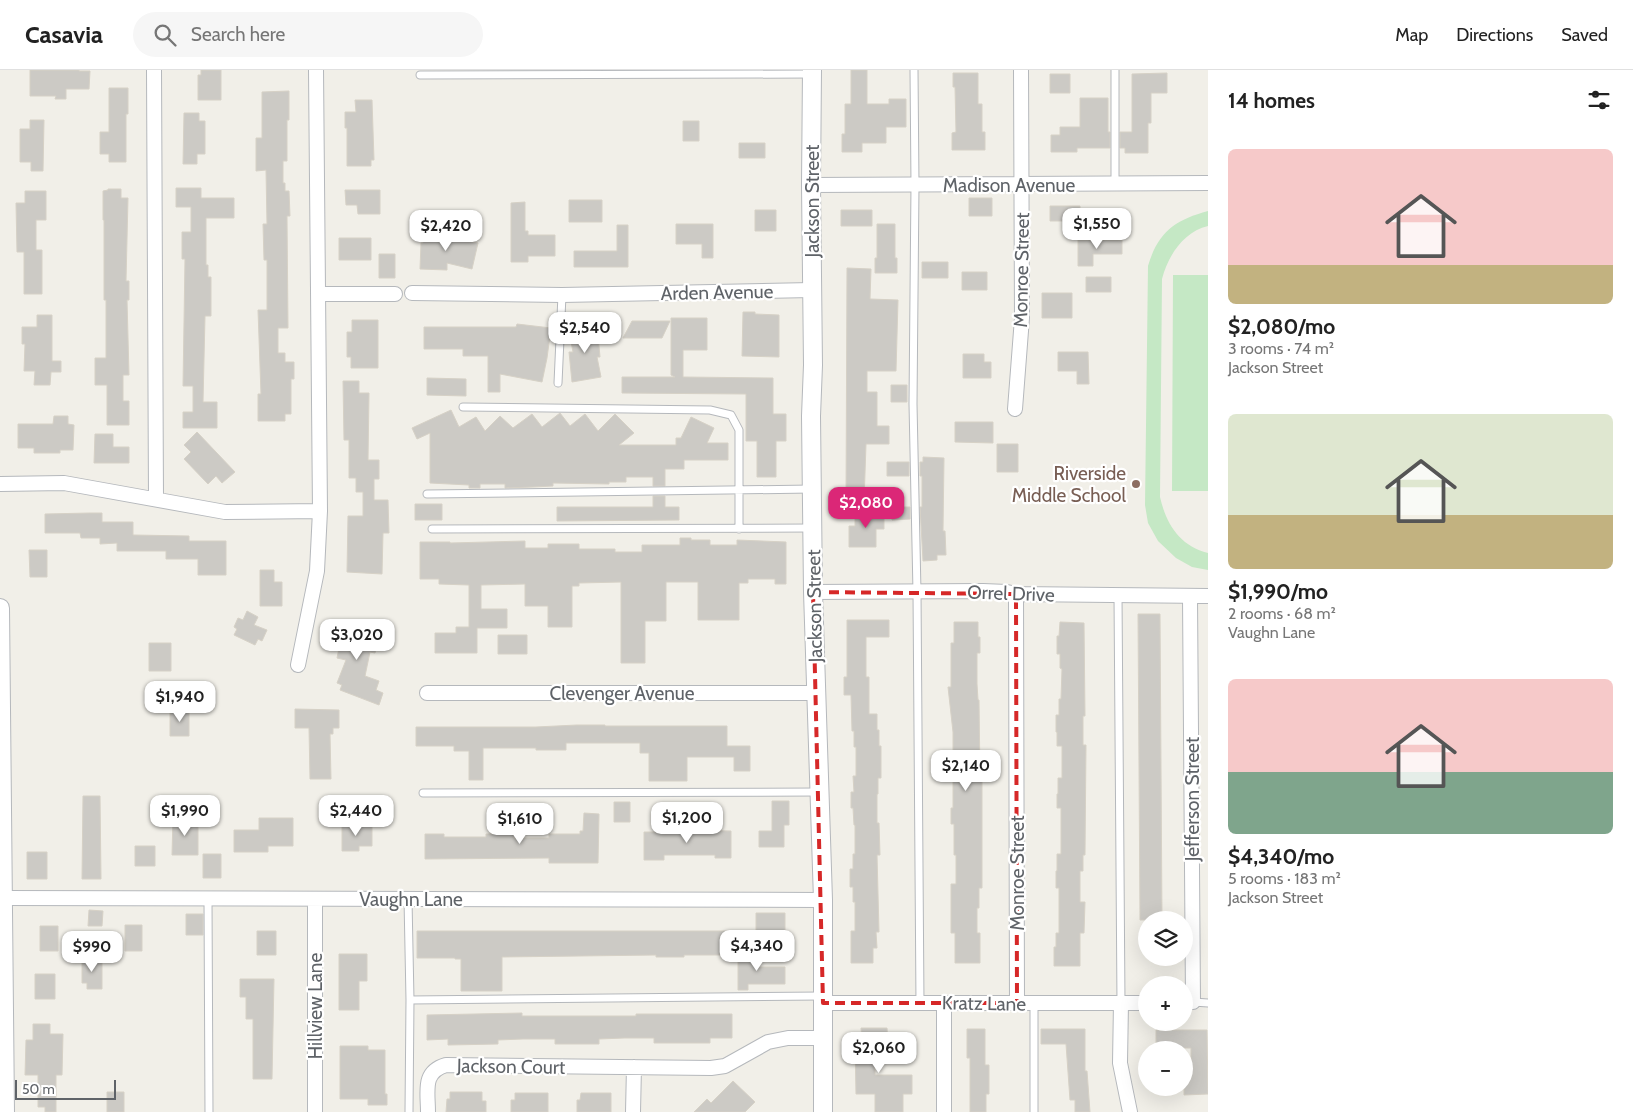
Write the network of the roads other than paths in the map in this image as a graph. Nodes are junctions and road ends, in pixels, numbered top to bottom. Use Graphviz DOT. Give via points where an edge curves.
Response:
graph roads {
  1 [pos="154,70"];
  2 [pos="316,70"];
  3 [pos="914,70"];
  4 [pos="1021,70"];
  5 [pos="1115,70"];
  6 [pos="812,72"];
  7 [pos="420,75"];
  8 [pos="1208,183"];
  9 [pos="1115,184"];
  10 [pos="811,185"];
  11 [pos="915,185"];
  12 [pos="1022,185"];
  13 [pos="812,290"];
  14 [pos="412,293"];
  15 [pos="319,294"];
  16 [pos="396,294"];
  17 [pos="562,295"];
  18 [pos="558,383"];
  19 [pos="463,407"];
  20 [pos="1016,410"];
  21 [pos="0,484"];
  22 [pos="812,489"];
  23 [pos="739,490"];
  24 [pos="428,494"];
  25 [pos="156,499"];
  26 [pos="320,511"];
  27 [pos="813,528"];
  28 [pos="739,529"];
  29 [pos="432,530"];
  30 [pos="813,592"];
  31 [pos="917,592"];
  32 [pos="1016,594"];
  33 [pos="1118,595"];
  34 [pos="1190,596"];
  35 [pos="1208,596"];
  36 [pos="0,608"];
  37 [pos="298,665"];
  38 [pos="1,692"];
  39 [pos="427,693"];
  40 [pos="816,693"];
  41 [pos="820,792"];
  42 [pos="1,793"];
  43 [pos="423,793"];
  44 [pos="1,898"];
  45 [pos="208,899"];
  46 [pos="315,899"];
  47 [pos="408,899"];
  48 [pos="823,900"];
  49 [pos="1188,976"];
  50 [pos="823,999"];
  51 [pos="410,1000"];
  52 [pos="920,1002"];
  53 [pos="944,1002"];
  54 [pos="1193,1002"];
  55 [pos="1017,1003"];
  56 [pos="1121,1003"];
  57 [pos="1138,1003"];
  58 [pos="1208,1003"];
  59 [pos="1034,1004"];
  60 [pos="823,1038"];
  61 [pos="634,1067"];
  62 [pos="5,1112"];
  63 [pos="209,1112"];
  64 [pos="316,1112"];
  65 [pos="409,1112"];
  66 [pos="428,1112"];
  67 [pos="633,1112"];
  68 [pos="823,1112"];
  69 [pos="944,1112"];
  70 [pos="1034,1112"];
  71 [pos="1130,1112"];
  1 -- 25 [label="street"];
  2 -- 15 [label="street"];
  3 -- 11 [label="lane"];
  4 -- 12 [label="street, Monroe Street"];
  5 -- 9 [label="lane"];
  6 -- 7 [label="lane"];
  6 -- 10 [label="street, Jackson Street"];
  8 -- 9 [label="street, Madison Avenue"];
  9 -- 12 [label="street, Madison Avenue"];
  10 -- 11 [label="street, Madison Avenue"];
  10 -- 13 [label="street, Jackson Street"];
  11 -- 12 [label="street, Madison Avenue"];
  11 -- 31 [label="lane" via="913,404"];
  12 -- 20 [label="street, Monroe Street" via="1022,318"];
  13 -- 17 [label="street, Arden Avenue"];
  13 -- 22 [label="street, Jackson Street"];
  14 -- 17 [label="street, Arden Avenue"];
  15 -- 16 [label="street"];
  15 -- 26 [label="street"];
  17 -- 18 [label="lane"];
  19 -- 23 [label="lane" via="710,410 731,415 739,430"];
  21 -- 25 [label="street" via="64,483"];
  22 -- 23 [label="lane"];
  22 -- 27 [label="street, Jackson Street"];
  23 -- 24 [label="lane"];
  23 -- 28 [label="lane"];
  25 -- 26 [label="street" via="225,512"];
  26 -- 37 [label="street" via="317,571"];
  27 -- 28 [label="lane"];
  27 -- 30 [label="street, Jackson Street"];
  28 -- 29 [label="lane"];
  30 -- 31 [label="street, Orrel Drive"];
  30 -- 40 [label="street, Jackson Street"];
  31 -- 32 [label="street, Orrel Drive"];
  31 -- 52 [label="lane"];
  32 -- 33 [label="street, Orrel Drive"];
  32 -- 55 [label="street, Monroe Street"];
  33 -- 34 [label="street, Orrel Drive"];
  33 -- 56 [label="lane"];
  34 -- 35 [label="street, Orrel Drive"];
  34 -- 49 [label="street, Jefferson Street"];
  36 -- 38 [label="street"];
  38 -- 42 [label="street"];
  39 -- 40 [label="street, Clevenger Avenue"];
  40 -- 41 [label="street, Jackson Street"];
  41 -- 43 [label="lane"];
  41 -- 48 [label="street, Jackson Street"];
  42 -- 44 [label="street"];
  44 -- 45 [label="street, Vaughn Lane"];
  44 -- 62 [label="street"];
  45 -- 46 [label="street, Vaughn Lane"];
  45 -- 63 [label="lane"];
  46 -- 47 [label="street, Vaughn Lane"];
  46 -- 64 [label="street, Hillview Lane"];
  47 -- 48 [label="street, Vaughn Lane"];
  47 -- 51 [label="lane"];
  48 -- 50 [label="street, Jackson Street"];
  50 -- 51 [label="lane"];
  50 -- 52 [label="street, Kratz Lane"];
  50 -- 60 [label="street, Jackson Street"];
  51 -- 65 [label="lane"];
  52 -- 53 [label="street, Kratz Lane"];
  53 -- 55 [label="street, Kratz Lane"];
  53 -- 69 [label="street"];
  54 -- 58 [label="lane"];
  55 -- 59 [label="street, Kratz Lane"];
  56 -- 57 [label="street, Kratz Lane"];
  56 -- 59 [label="street, Kratz Lane"];
  56 -- 71 [label="street" via="1120,1062"];
  59 -- 70 [label="lane"];
  60 -- 61 [label="street, Jackson Court" via="788,1038 768,1042 718,1067"];
  60 -- 68 [label="street, Jackson Street"];
  61 -- 66 [label="street, Jackson Court" via="446,1065 438,1067 428,1080"];
  61 -- 67 [label="street"];
}
